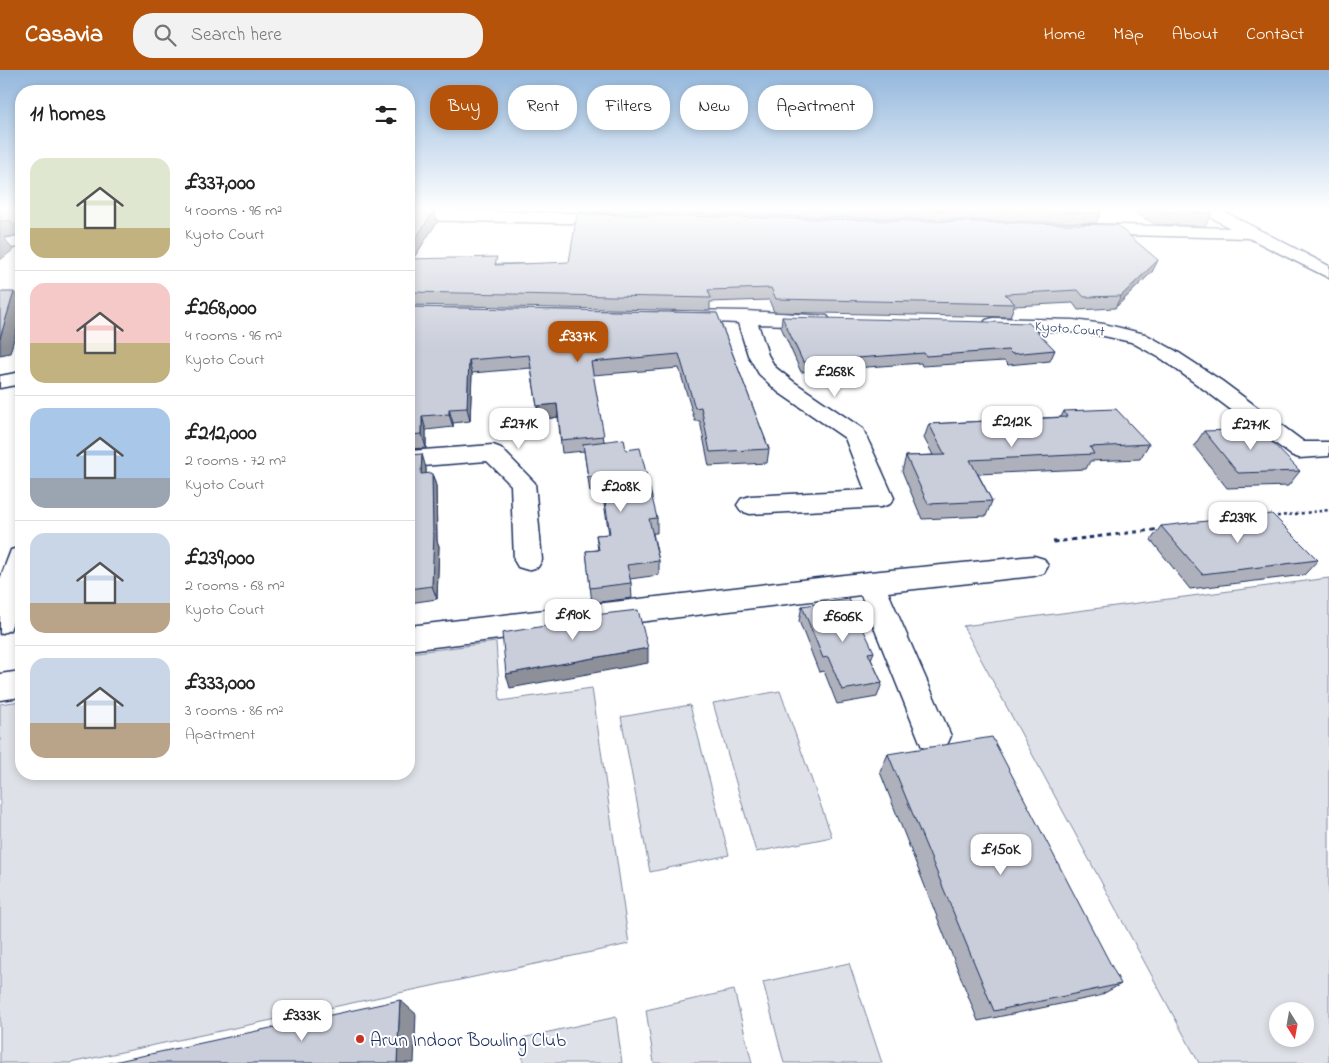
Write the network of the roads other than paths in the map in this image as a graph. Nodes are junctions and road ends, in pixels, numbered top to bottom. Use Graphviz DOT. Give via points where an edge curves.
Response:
graph roads {
  1 [pos="1294,255"];
  2 [pos="1329,273"];
  3 [pos="657,316"];
  4 [pos="746,317"];
  5 [pos="842,320"];
  6 [pos="976,323"];
  7 [pos="15,379"];
  8 [pos="0,382"];
  9 [pos="1329,449"];
  10 [pos="415,459"];
  11 [pos="750,505"];
  12 [pos="528,560"];
  13 [pos="1034,566"];
  14 [pos="15,576"];
  15 [pos="870,583"];
  16 [pos="0,622"];
  17 [pos="415,637"];
  18 [pos="15,685"];
  19 [pos="0,687"];
  20 [pos="934,736"];
  1 -- 2 [label="street"];
  3 -- 4 [label="street"];
  4 -- 5 [label="street"];
  4 -- 11 [label="street" via="766,370 855,434 881,498"];
  6 -- 9 [label="street, Kyoto Court" via="1073,326 1138,338 1170,355 1299,450"];
  7 -- 8 [label="street"];
  10 -- 12 [label="street" via="492,453 523,483"];
  13 -- 15 [label="street"];
  14 -- 16 [label="street"];
  15 -- 17 [label="street"];
  15 -- 20 [label="street"];
  18 -- 19 [label="street"];
}
